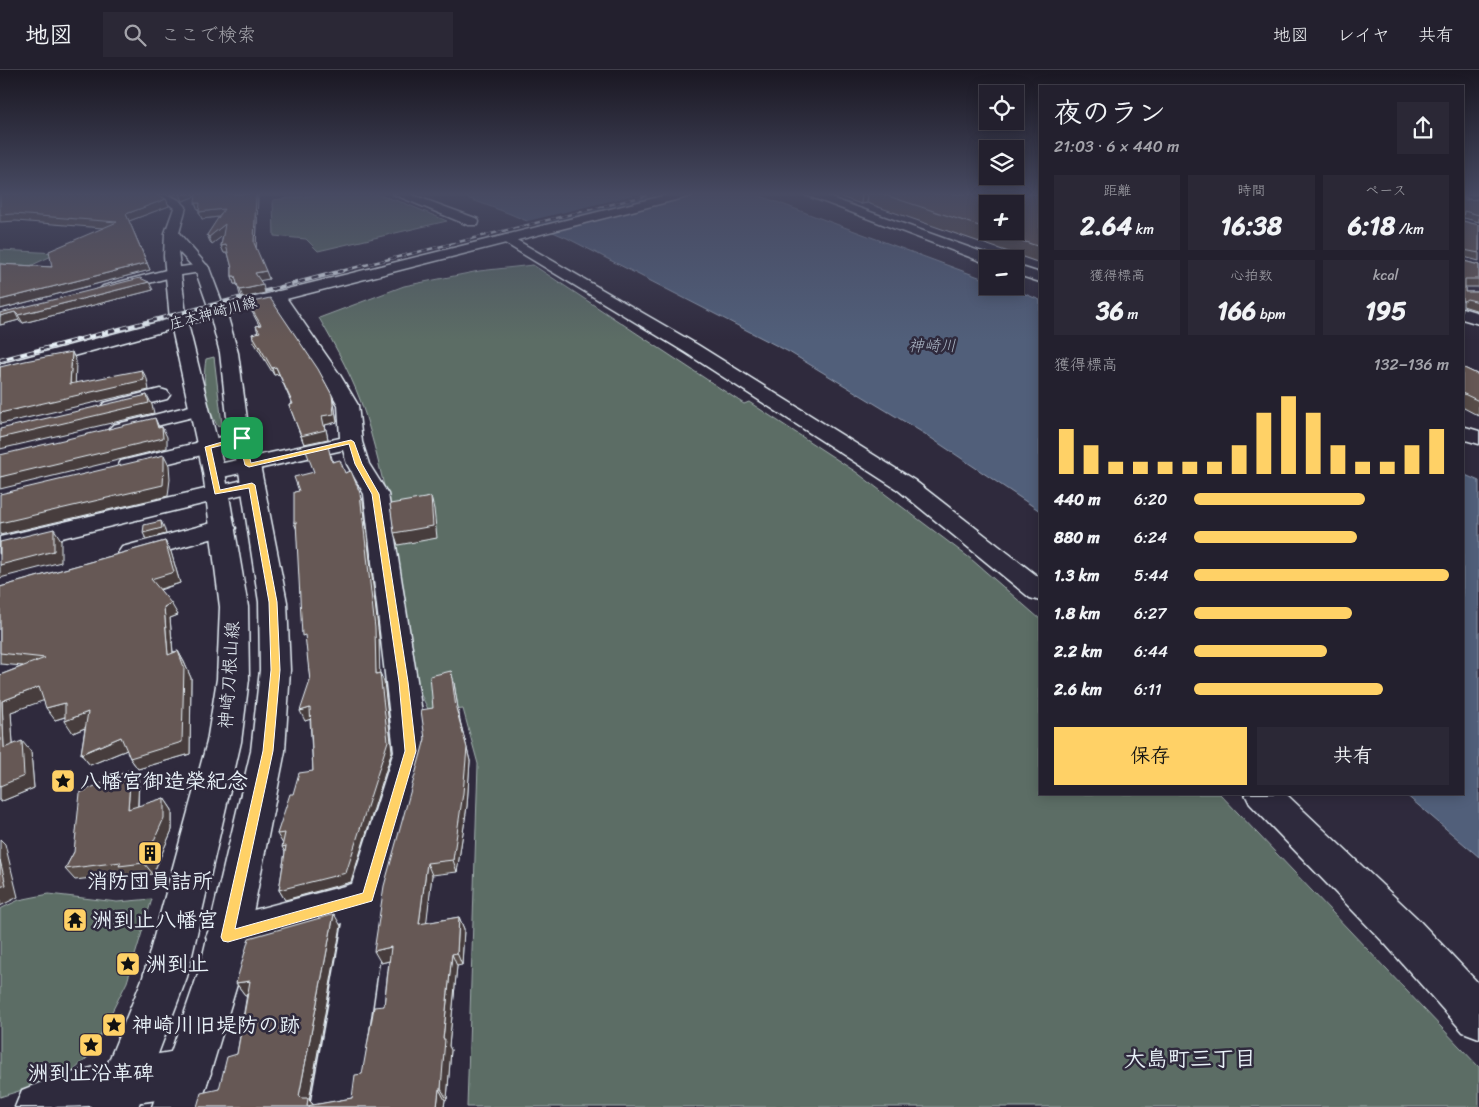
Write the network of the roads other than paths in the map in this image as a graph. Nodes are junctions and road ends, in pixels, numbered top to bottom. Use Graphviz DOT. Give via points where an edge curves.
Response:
graph roads {
  1 [pos="172,242"];
  2 [pos="179,242"];
  3 [pos="493,242"];
  4 [pos="518,242"];
  5 [pos="942,242"];
  6 [pos="979,256"];
  7 [pos="202,268"];
  8 [pos="1024,271"];
  9 [pos="174,272"];
  10 [pos="1024,272"];
  11 [pos="1039,274"];
  12 [pos="1039,278"];
  13 [pos="91,293"];
  14 [pos="277,296"];
  15 [pos="218,311"];
  16 [pos="1464,314"];
  17 [pos="1479,319"];
  18 [pos="179,322"];
  19 [pos="0,370"];
  20 [pos="160,395"];
  21 [pos="94,410"];
  22 [pos="198,410"];
  23 [pos="101,433"];
  24 [pos="1464,433"];
  25 [pos="1479,438"];
  26 [pos="351,442"];
  27 [pos="247,463"];
  28 [pos="113,469"];
  29 [pos="213,470"];
  30 [pos="223,528"];
  31 [pos="0,545"];
  32 [pos="109,558"];
  33 [pos="1039,591"];
  34 [pos="1263,795"];
  35 [pos="368,898"];
  36 [pos="228,937"];
  37 [pos="1479,1016"];
  38 [pos="181,1090"];
  39 [pos="119,1096"];
  40 [pos="39,1107"];
  41 [pos="334,1107"];
  1 -- 9 [label="street, 神崎刀根山線"];
  2 -- 7 [label="street"];
  3 -- 14 [label="street, 庄本神崎川線"];
  4 -- 33 [label="street" via="906,485"];
  5 -- 6 [label="street"];
  7 -- 9 [label="street"];
  7 -- 15 [label="street"];
  8 -- 11 [label="street"];
  9 -- 13 [label="street"];
  9 -- 18 [label="street, 神崎刀根山線"];
  10 -- 12 [label="street"];
  14 -- 15 [label="street, 庄本神崎川線"];
  14 -- 26 [label="street" via="348,405"];
  15 -- 18 [label="street, 庄本神崎川線"];
  15 -- 27 [label="street" via="229,353 238,426"];
  16 -- 17 [label="street"];
  18 -- 19 [label="street, 庄本神崎川線"];
  18 -- 22 [label="street, 神崎刀根山線"];
  20 -- 21 [label="street"];
  22 -- 23 [label="street"];
  22 -- 29 [label="street, 神崎刀根山線"];
  24 -- 25 [label="street"];
  26 -- 27 [label="street"];
  26 -- 35 [label="street" via="358,464 376,494 410,751"];
  27 -- 29 [label="street"];
  27 -- 29 [label="street"];
  27 -- 36 [label="street" via="273,602 275,670 268,751"];
  28 -- 29 [label="street"];
  29 -- 30 [label="street, 神崎刀根山線"];
  29 -- 31 [label="street"];
  30 -- 32 [label="street"];
  30 -- 39 [label="street, 神崎刀根山線" via="234,607 233,679 224,742 165,977"];
  34 -- 37 [label="street" via="1401,931"];
  35 -- 36 [label="street"];
  35 -- 41 [label="street"];
  36 -- 38 [label="street"];
  38 -- 39 [label="street"];
  39 -- 40 [label="street"];
}
